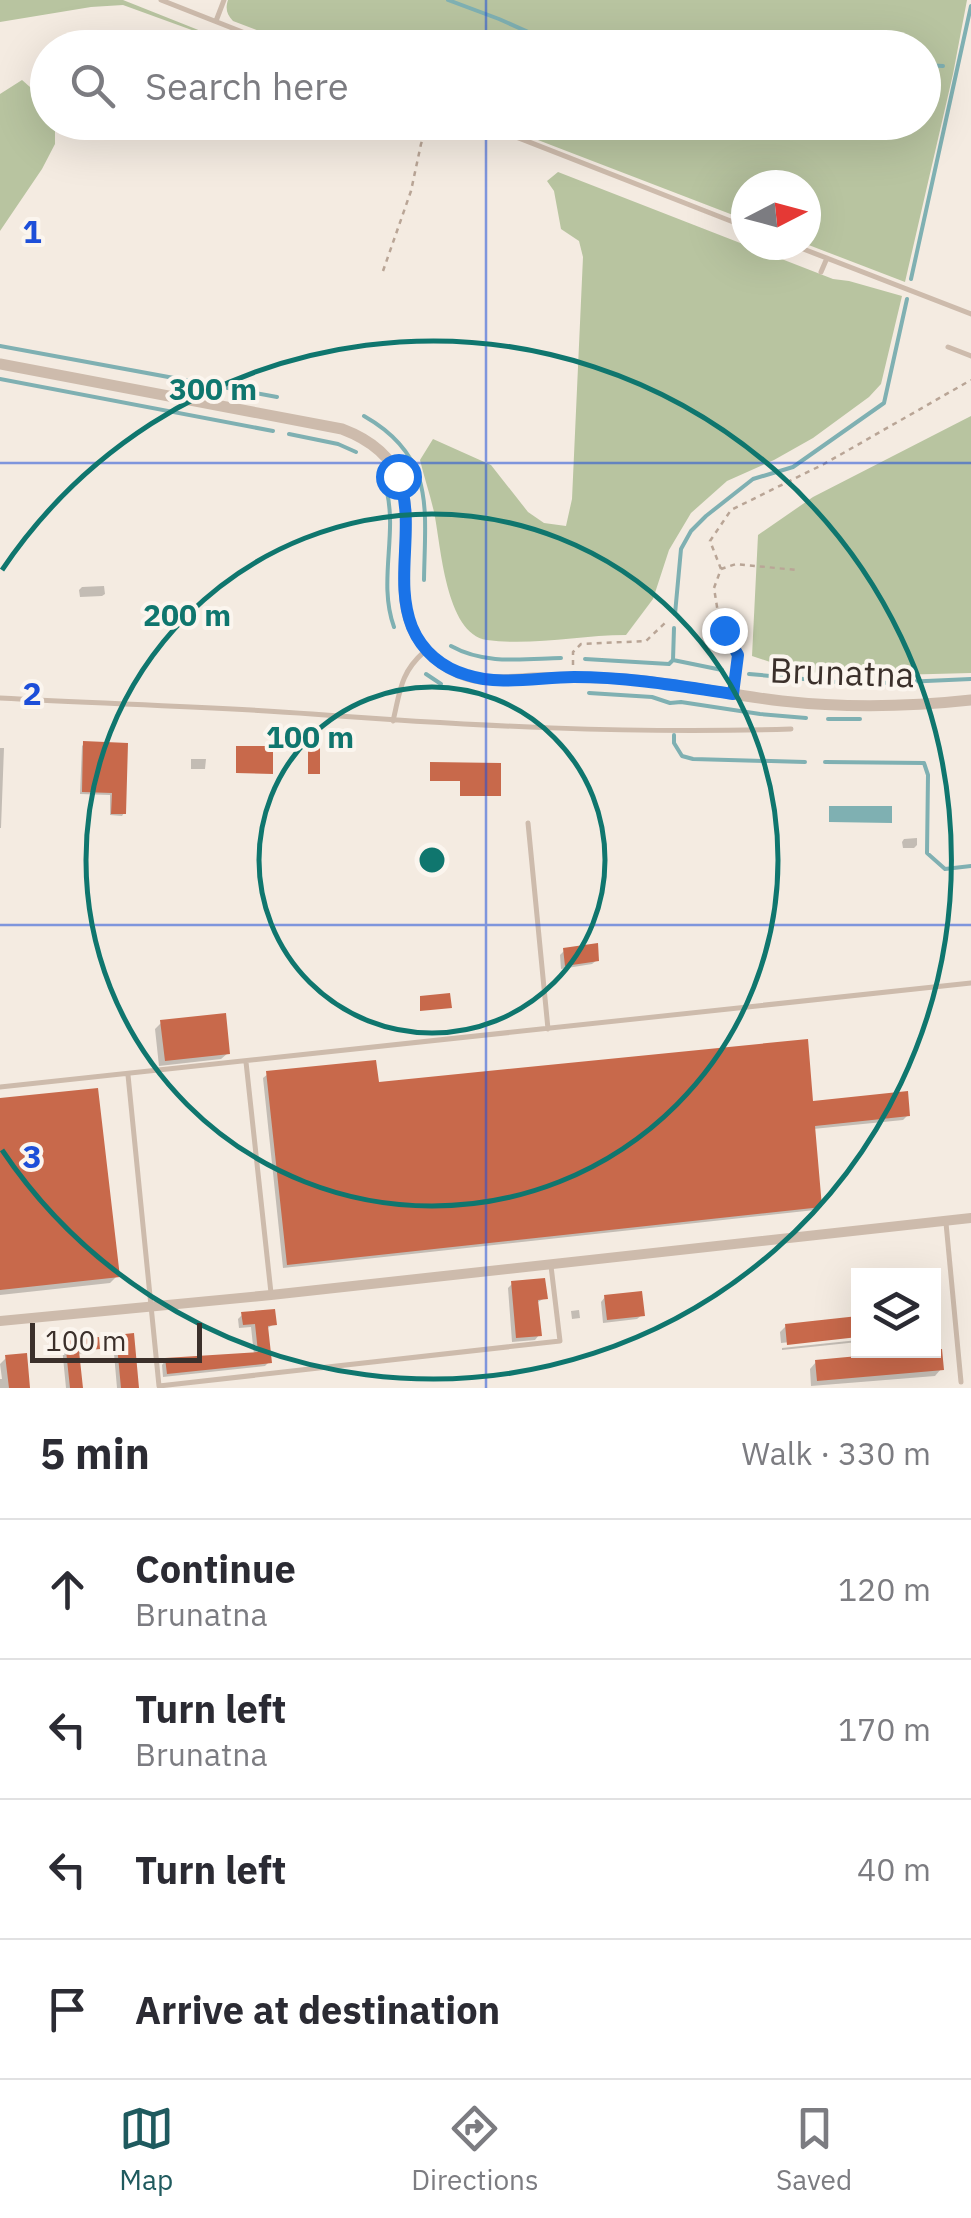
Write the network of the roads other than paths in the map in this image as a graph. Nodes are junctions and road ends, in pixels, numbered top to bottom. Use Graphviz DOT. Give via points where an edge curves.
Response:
graph roads {
  1 [pos="160,0"];
  2 [pos="224,0"];
  3 [pos="216,22"];
  4 [pos="237,30"];
  5 [pos="524,140"];
  6 [pos="731,221"];
  7 [pos="821,256"];
  8 [pos="826,258"];
  9 [pos="822,272"];
  10 [pos="971,314"];
  11 [pos="948,347"];
  12 [pos="971,356"];
  13 [pos="0,364"];
  14 [pos="426,650"];
  15 [pos="0,698"];
  16 [pos="971,700"];
  17 [pos="393,722"];
  18 [pos="791,729"];
  19 [pos="528,823"];
  20 [pos="971,984"];
  21 [pos="548,1030"];
  22 [pos="246,1062"];
  23 [pos="128,1075"];
  24 [pos="0,1088"];
  25 [pos="971,1218"];
  26 [pos="946,1220"];
  27 [pos="550,1264"];
  28 [pos="272,1295"];
  29 [pos="151,1306"];
  30 [pos="0,1321"];
  31 [pos="961,1382"];
  32 [pos="160,1387"];
  1 -- 3 [label="lane"];
  2 -- 3 [label="lane"];
  3 -- 4 [label="lane"];
  5 -- 6 [label="lane"];
  7 -- 8 [label="lane"];
  8 -- 9 [label="lane"];
  8 -- 10 [label="lane"];
  11 -- 12 [label="lane"];
  13 -- 14 [label="street" via="342,429 378,447 405,495 407,612"];
  14 -- 16 [label="street, Brunatna" via="477,678 653,682 818,705"];
  14 -- 17 [label="lane" via="402,683"];
  15 -- 17 [label="lane"];
  17 -- 18 [label="lane"];
  19 -- 21 [label="lane"];
  20 -- 21 [label="lane"];
  21 -- 22 [label="lane"];
  22 -- 23 [label="lane"];
  22 -- 28 [label="lane"];
  23 -- 24 [label="lane"];
  23 -- 29 [label="lane"];
  25 -- 26 [label="street"];
  26 -- 27 [label="street"];
  26 -- 31 [label="lane"];
  27 -- 28 [label="street"];
  27 -- 32 [label="lane" via="560,1341"];
  28 -- 29 [label="street"];
  29 -- 30 [label="street"];
  29 -- 32 [label="lane"];
}
